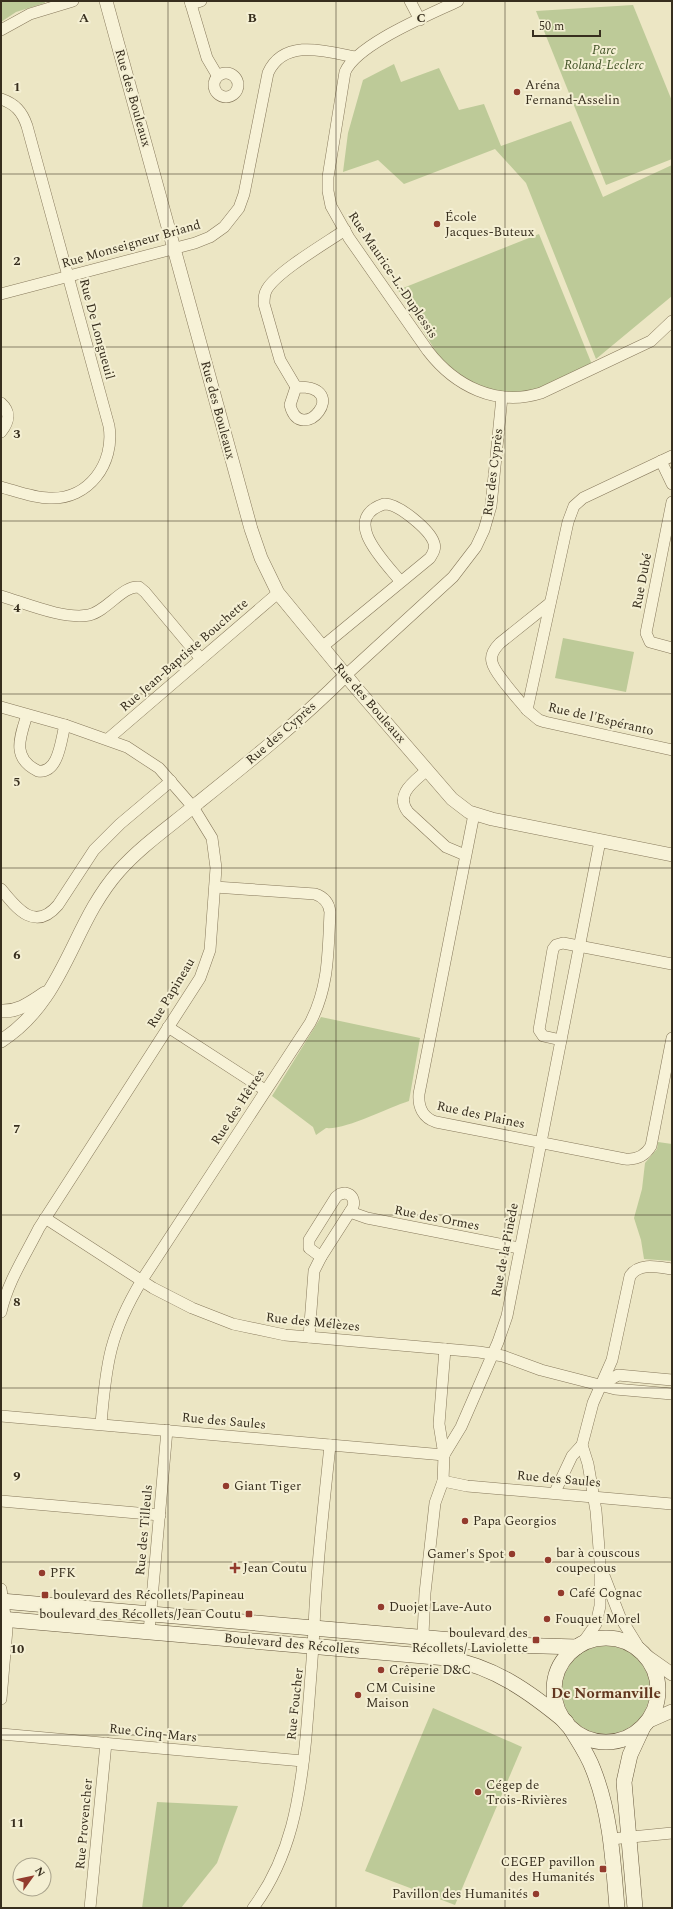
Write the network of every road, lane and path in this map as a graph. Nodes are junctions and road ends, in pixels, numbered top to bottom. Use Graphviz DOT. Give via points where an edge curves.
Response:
graph roads {
  1 [pos="73,1"];
  2 [pos="106,1"];
  3 [pos="410,1"];
  4 [pos="458,1"];
  5 [pos="194,2"];
  6 [pos="420,20"];
  7 [pos="1,30"];
  8 [pos="355,57"];
  9 [pos="218,75"];
  10 [pos="1,99"];
  11 [pos="345,230"];
  12 [pos="175,248"];
  13 [pos="68,276"];
  14 [pos="1,294"];
  15 [pos="672,321"];
  16 [pos="296,387"];
  17 [pos="502,397"];
  18 [pos="1,403"];
  19 [pos="1,432"];
  20 [pos="672,456"];
  21 [pos="661,461"];
  22 [pos="672,484"];
  23 [pos="1,486"];
  24 [pos="672,502"];
  25 [pos="401,582"];
  26 [pos="278,593"];
  27 [pos="1,596"];
  28 [pos="550,603"];
  29 [pos="322,648"];
  30 [pos="672,648"];
  31 [pos="201,659"];
  32 [pos="346,675"];
  33 [pos="1,707"];
  34 [pos="527,710"];
  35 [pos="27,715"];
  36 [pos="65,725"];
  37 [pos="108,739"];
  38 [pos="672,750"];
  39 [pos="427,770"];
  40 [pos="171,781"];
  41 [pos="193,807"];
  42 [pos="474,814"];
  43 [pos="600,841"];
  44 [pos="672,854"];
  45 [pos="465,855"];
  46 [pos="215,887"];
  47 [pos="1,889"];
  48 [pos="578,946"];
  49 [pos="672,964"];
  50 [pos="52,989"];
  51 [pos="1,1011"];
  52 [pos="168,1027"];
  53 [pos="672,1038"];
  54 [pos="561,1040"];
  55 [pos="1,1041"];
  56 [pos="265,1090"];
  57 [pos="540,1142"];
  58 [pos="350,1212"];
  59 [pos="45,1218"];
  60 [pos="519,1248"];
  61 [pos="321,1257"];
  62 [pos="672,1269"];
  63 [pos="142,1280"];
  64 [pos="1,1312"];
  65 [pos="309,1337"];
  66 [pos="445,1349"];
  67 [pos="492,1354"];
  68 [pos="672,1380"];
  69 [pos="602,1385"];
  70 [pos="672,1394"];
  71 [pos="1,1416"];
  72 [pos="101,1424"];
  73 [pos="167,1430"];
  74 [pos="330,1445"];
  75 [pos="582,1446"];
  76 [pos="444,1454"];
  77 [pos="443,1482"];
  78 [pos="555,1492"];
  79 [pos="593,1497"];
  80 [pos="1,1501"];
  81 [pos="672,1504"];
  82 [pos="160,1515"];
  83 [pos="600,1561"];
  84 [pos="2,1597"];
  85 [pos="151,1614"];
  86 [pos="4,1620"];
  87 [pos="314,1628"];
  88 [pos="149,1632"];
  89 [pos="422,1638"];
  90 [pos="314,1646"];
  91 [pos="580,1646"];
  92 [pos="643,1653"];
  93 [pos="422,1655"];
  94 [pos="672,1674"];
  95 [pos="1,1699"];
  96 [pos="672,1711"];
  97 [pos="568,1724"];
  98 [pos="646,1724"];
  99 [pos="1,1734"];
  100 [pos="106,1743"];
  101 [pos="303,1761"];
  102 [pos="672,1833"];
  103 [pos="628,1837"];
  104 [pos="611,1839"];
  105 [pos="90,1908"];
  106 [pos="253,1908"];
  107 [pos="617,1908"];
  108 [pos="635,1908"];
  1 -- 7 [label="street" via="30,14"];
  2 -- 12 [label="street, Rue des Bouleaux"];
  3 -- 6 [label="street"];
  4 -- 6 [label="street, Rue Maurice-L.-Duplessis"];
  5 -- 9 [label="street" via="208,60"];
  6 -- 8 [label="street, Rue Maurice-L.-Duplessis" via="373,44"];
  8 -- 11 [label="street, Rue Maurice-L.-Duplessis" via="347,66 342,79 328,184 331,206"];
  8 -- 12 [label="street, Rue Monseigneur Briand" via="308,49 288,53 273,64 268,73 239,208 230,221 217,232 195,243"];
  10 -- 13 [label="street, Rue De Longueuil" via="15,105 25,119"];
  11 -- 16 [label="street" via="279,276 266,291 264,304 280,360"];
  11 -- 17 [label="street, Rue Maurice-L.-Duplessis" via="442,368 478,391"];
  12 -- 13 [label="street, Rue Monseigneur Briand"];
  12 -- 26 [label="street, Rue des Bouleaux" via="251,529 261,558"];
  13 -- 14 [label="street, Rue Monseigneur Briand"];
  13 -- 23 [label="street, Rue De Longueuil" via="109,426 111,439 108,457 93,481 83,489 64,497 37,497"];
  15 -- 17 [label="street, Rue Maurice-L.-Duplessis" via="651,341 547,391 524,397"];
  17 -- 32 [label="street, Rue des Cyprès" via="491,506 476,547 453,578"];
  18 -- 19 [label="street" via="6,407 8,418"];
  20 -- 21 [label="street"];
  21 -- 22 [label="street"];
  21 -- 28 [label="street" via="588,494 574,506"];
  24 -- 30 [label="street, Rue Dubé" via="646,633 650,642"];
  25 -- 25 [label="street" via="430,558 434,552 434,545 427,533 411,518 395,506 384,504 367,517 364,524 365,532 368,540"];
  25 -- 29 [label="street"];
  26 -- 29 [label="street, Rue des Bouleaux"];
  26 -- 31 [label="street, Rue Jean-Baptiste Bouchette"];
  27 -- 31 [label="street" via="62,614 82,616 100,611 130,588 139,587 146,592"];
  28 -- 34 [label="street"];
  28 -- 34 [label="street, Rue de l'Espéranto" via="500,643 491,658 495,669"];
  29 -- 32 [label="street, Rue des Bouleaux"];
  31 -- 37 [label="street, Rue Jean-Baptiste Bouchette"];
  32 -- 39 [label="street, Rue des Bouleaux"];
  32 -- 41 [label="street, Rue des Cyprès" via="290,726"];
  33 -- 35 [label="street, Rue Papineau"];
  34 -- 38 [label="street, Rue de l'Espéranto" via="545,722"];
  35 -- 36 [label="street, Rue Papineau"];
  35 -- 36 [label="street" via="19,739 19,750 24,759 38,771 46,771 53,766"];
  36 -- 37 [label="street, Rue Papineau"];
  37 -- 40 [label="street, Rue Papineau" via="144,757"];
  39 -- 42 [label="street, Rue des Bouleaux" via="452,799"];
  39 -- 45 [label="street" via="406,790 403,796 404,806 446,847"];
  40 -- 41 [label="street, Rue Papineau"];
  40 -- 47 [label="street" via="120,824 94,850 51,912 37,918 27,916 16,908"];
  41 -- 46 [label="street, Rue Papineau" via="210,832 214,844"];
  41 -- 50 [label="street, Rue des Cyprès" via="136,854 112,879"];
  42 -- 43 [label="street, Rue des Bouleaux"];
  42 -- 45 [label="street, Rue des Plaines"];
  43 -- 44 [label="street, Rue des Bouleaux"];
  43 -- 48 [label="street, Rue de la Pinède"];
  45 -- 57 [label="street, Rue des Plaines" via="420,1086 420,1106 426,1116 436,1122"];
  46 -- 52 [label="street, Rue Papineau" via="211,943 206,964 195,987"];
  46 -- 56 [label="street, Rue des Hêtres" via="315,894 323,898 330,909 326,977 321,998 310,1024"];
  48 -- 49 [label="street"];
  48 -- 54 [label="street, Rue de la Pinède"];
  48 -- 54 [label="street" via="558,944 554,947 552,958 539,1030 543,1036"];
  50 -- 51 [label="street" via="21,1008"];
  50 -- 55 [label="street, Rue des Cyprès" via="30,1018"];
  52 -- 56 [label="street"];
  52 -- 59 [label="street, Rue Papineau"];
  53 -- 57 [label="street, Rue des Plaines" via="652,1142 644,1154 637,1158 625,1159"];
  54 -- 57 [label="street, Rue de la Pinède"];
  56 -- 63 [label="street, Rue des Hêtres"];
  57 -- 60 [label="street, Rue de la Pinède"];
  58 -- 60 [label="street, Rue des Ormes" via="367,1218"];
  58 -- 61 [label="street"];
  58 -- 61 [label="street" via="354,1204 353,1199 348,1193 340,1194 308,1242 311,1250"];
  59 -- 63 [label="street, Rue des Mélèzes"];
  59 -- 64 [label="street, Rue Papineau" via="16,1268"];
  60 -- 67 [label="street, Rue de la Pinède" via="507,1316"];
  61 -- 65 [label="street" via="314,1270"];
  62 -- 69 [label="street" via="636,1269 628,1281 612,1360"];
  63 -- 65 [label="street, Rue des Mélèzes" via="179,1302 221,1320 259,1330"];
  63 -- 72 [label="street, Rue des Hêtres" via="120,1320 110,1347"];
  65 -- 66 [label="street, Rue des Mélèzes"];
  66 -- 67 [label="street, Rue des Mélèzes"];
  66 -- 76 [label="street, Rue de la Pinède" via="439,1424"];
  67 -- 69 [label="street, Rue des Mélèzes"];
  67 -- 76 [label="street, Rue de la Pinède" via="460,1427"];
  68 -- 69 [label="street" via="618,1375"];
  69 -- 70 [label="street, Rue des Mélèzes" via="615,1389"];
  69 -- 75 [label="street" via="590,1411"];
  71 -- 72 [label="street, Rue des Saules"];
  72 -- 73 [label="street, Rue des Saules"];
  73 -- 74 [label="street, Rue des Saules"];
  73 -- 82 [label="street, Rue des Tilleuls"];
  74 -- 76 [label="street, Rue des Saules"];
  74 -- 87 [label="street, Rue Foucher"];
  75 -- 78 [label="street" via="572,1456"];
  75 -- 79 [label="street" via="588,1464"];
  76 -- 77 [label="street, Rue de la Pinède"];
  77 -- 78 [label="street, Rue des Saules"];
  77 -- 89 [label="street, Rue de la Pinède" via="435,1503"];
  78 -- 79 [label="street, Rue des Saules"];
  79 -- 81 [label="street, Rue des Saules"];
  79 -- 83 [label="street"];
  80 -- 82 [label="street"];
  82 -- 85 [label="street, Rue des Tilleuls"];
  83 -- 91 [label="street" via="600,1613"];
  83 -- 92 [label="street" via="614,1604"];
  84 -- 85 [label="main road, Boulevard des Récollets"];
  84 -- 86 [label="street"];
  85 -- 87 [label="main road, Boulevard des Récollets"];
  85 -- 88 [label="street, Rue des Tilleuls"];
  86 -- 88 [label="main road, Boulevard des Récollets"];
  86 -- 95 [label="street"];
  87 -- 89 [label="main road, Boulevard des Récollets"];
  87 -- 90 [label="street, Rue Foucher"];
  88 -- 90 [label="main road, Boulevard des Récollets"];
  89 -- 91 [label="main road, Boulevard des Récollets" via="510,1645"];
  89 -- 93 [label="street, Rue de la Pinède"];
  90 -- 93 [label="main road, Boulevard des Récollets"];
  90 -- 101 [label="street, Rue Foucher"];
  91 -- 92 [label="main road, Boulevard des Récollets" via="598,1639 615,1639"];
  91 -- 97 [label="main road" via="562,1664 555,1685 558,1707"];
  92 -- 94 [label="street, Boulevard des Récollets"];
  92 -- 98 [label="main road" via="655,1673 658,1688 655,1708"];
  93 -- 97 [label="main road, Boulevard des Récollets" via="460,1661 502,1676 525,1689"];
  96 -- 98 [label="street"];
  97 -- 98 [label="main road, Boulevard des Récollets" via="582,1736 612,1742 631,1736"];
  97 -- 104 [label="main road" via="596,1776"];
  98 -- 103 [label="main road" via="630,1754 624,1777"];
  99 -- 100 [label="street, Rue Cinq-Mars"];
  100 -- 101 [label="street, Rue Cinq-Mars"];
  100 -- 105 [label="street, Rue Provencher"];
  101 -- 106 [label="street, Rue Foucher" via="297,1806 282,1857"];
  102 -- 103 [label="street"];
  103 -- 104 [label="street"];
  103 -- 108 [label="main road"];
  104 -- 107 [label="main road"];
}
